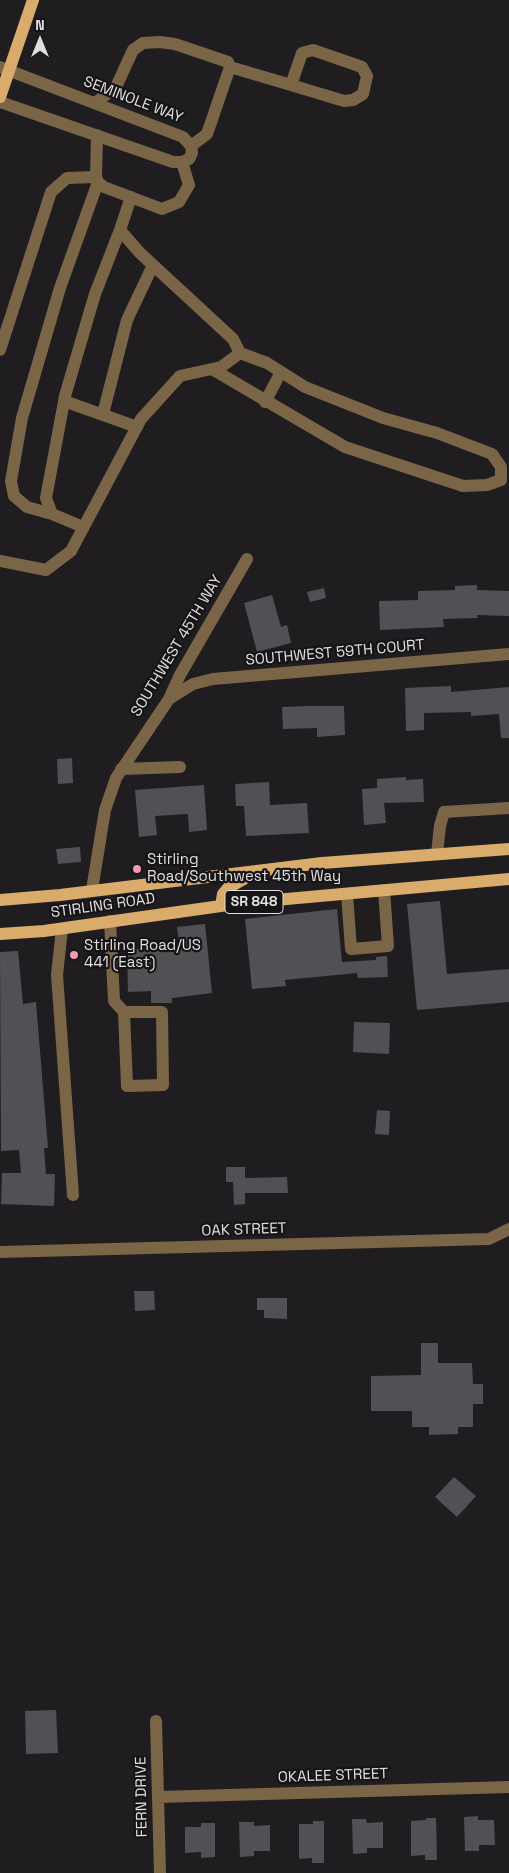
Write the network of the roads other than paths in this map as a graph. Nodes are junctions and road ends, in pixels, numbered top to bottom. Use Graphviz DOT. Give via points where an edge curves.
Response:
graph roads {
  1 [pos="33,0"];
  2 [pos="230,67"];
  3 [pos="5,68"];
  4 [pos="291,86"];
  5 [pos="0,97"];
  6 [pos="0,102"];
  7 [pos="95,103"];
  8 [pos="96,135"];
  9 [pos="191,146"];
  10 [pos="182,162"];
  11 [pos="97,179"];
  12 [pos="131,197"];
  13 [pos="120,230"];
  14 [pos="153,264"];
  15 [pos="0,350"];
  16 [pos="240,353"];
  17 [pos="212,369"];
  18 [pos="281,372"];
  19 [pos="64,402"];
  20 [pos="265,402"];
  21 [pos="102,414"];
  22 [pos="137,427"];
  23 [pos="505,484"];
  24 [pos="52,514"];
  25 [pos="83,527"];
  26 [pos="247,559"];
  27 [pos="0,561"];
  28 [pos="509,654"];
  29 [pos="168,699"];
  30 [pos="180,768"];
  31 [pos="121,769"];
  32 [pos="509,808"];
  33 [pos="509,849"];
  34 [pos="437,854"];
  35 [pos="258,870"];
  36 [pos="509,879"];
  37 [pos="92,890"];
  38 [pos="384,890"];
  39 [pos="347,894"];
  40 [pos="0,900"];
  41 [pos="221,906"];
  42 [pos="110,921"];
  43 [pos="62,929"];
  44 [pos="0,934"];
  45 [pos="124,1012"];
  46 [pos="73,1195"];
  47 [pos="509,1229"];
  48 [pos="0,1252"];
  49 [pos="156,1721"];
  50 [pos="509,1787"];
  51 [pos="158,1797"];
  52 [pos="160,1873"];
  1 -- 3 [label="main road"];
  2 -- 4 [label="street"];
  2 -- 7 [label="street" via="228,62 175,44 143,43 133,50 116,88"];
  2 -- 9 [label="street" via="207,134"];
  3 -- 5 [label="main road"];
  3 -- 7 [label="street, SEMINOLE WAY"];
  4 -- 4 [label="street" via="344,102 363,94 367,76 362,67 313,50 302,53"];
  6 -- 8 [label="street"];
  7 -- 9 [label="street, SEMINOLE WAY" via="183,138"];
  8 -- 10 [label="street" via="173,162"];
  8 -- 11 [label="street"];
  9 -- 10 [label="street, SEMINOLE WAY" via="189,159"];
  10 -- 12 [label="street" via="189,185 179,202 162,209"];
  11 -- 12 [label="street" via="104,187"];
  11 -- 15 [label="street" via="67,178 51,192"];
  11 -- 24 [label="street" via="60,288 22,418 11,481 14,496 27,507"];
  12 -- 13 [label="street"];
  13 -- 14 [label="street"];
  13 -- 19 [label="street" via="95,294"];
  14 -- 16 [label="street" via="232,339"];
  14 -- 21 [label="street" via="127,320"];
  16 -- 17 [label="street" via="221,367"];
  16 -- 18 [label="street"];
  17 -- 20 [label="street"];
  17 -- 22 [label="street" via="180,376"];
  18 -- 20 [label="street"];
  18 -- 23 [label="street" via="305,387 366,411 492,454 501,467"];
  19 -- 21 [label="street"];
  19 -- 24 [label="street" via="46,498"];
  20 -- 23 [label="street" via="345,447 463,486"];
  21 -- 22 [label="street"];
  22 -- 25 [label="street"];
  24 -- 25 [label="street"];
  25 -- 27 [label="street" via="71,551 46,570"];
  26 -- 29 [label="street, SOUTHWEST 45TH WAY"];
  28 -- 29 [label="street, SOUTHWEST 59TH COURT" via="213,679 193,684"];
  29 -- 31 [label="street, SOUTHWEST 45TH WAY"];
  30 -- 31 [label="street"];
  31 -- 37 [label="street, SOUTHWEST 45TH WAY" via="105,810"];
  32 -- 34 [label="street" via="444,812"];
  33 -- 34 [label="main road, STIRLING ROAD / SR 848"];
  34 -- 35 [label="main road, STIRLING ROAD / SR 848"];
  35 -- 37 [label="main road, STIRLING ROAD / SR 848"];
  35 -- 41 [label="main road" via="228,888"];
  36 -- 38 [label="main road, STIRLING ROAD / SR 848"];
  37 -- 40 [label="main road, STIRLING ROAD / SR 848"];
  38 -- 39 [label="main road, STIRLING ROAD / SR 848"];
  38 -- 39 [label="street" via="388,946 351,949"];
  39 -- 41 [label="main road, STIRLING ROAD / SR 848"];
  41 -- 42 [label="main road, STIRLING ROAD / SR 848"];
  42 -- 43 [label="main road, STIRLING ROAD / SR 848"];
  42 -- 45 [label="street" via="114,1001"];
  43 -- 44 [label="main road, STIRLING ROAD / SR 848"];
  43 -- 46 [label="street" via="56,975"];
  45 -- 45 [label="street" via="127,1086 163,1085 162,1012"];
  47 -- 48 [label="street, OAK STREET" via="489,1239"];
  49 -- 51 [label="street, FERN DRIVE"];
  50 -- 51 [label="street, OKALEE STREET"];
  51 -- 52 [label="street, FERN DRIVE"];
}
